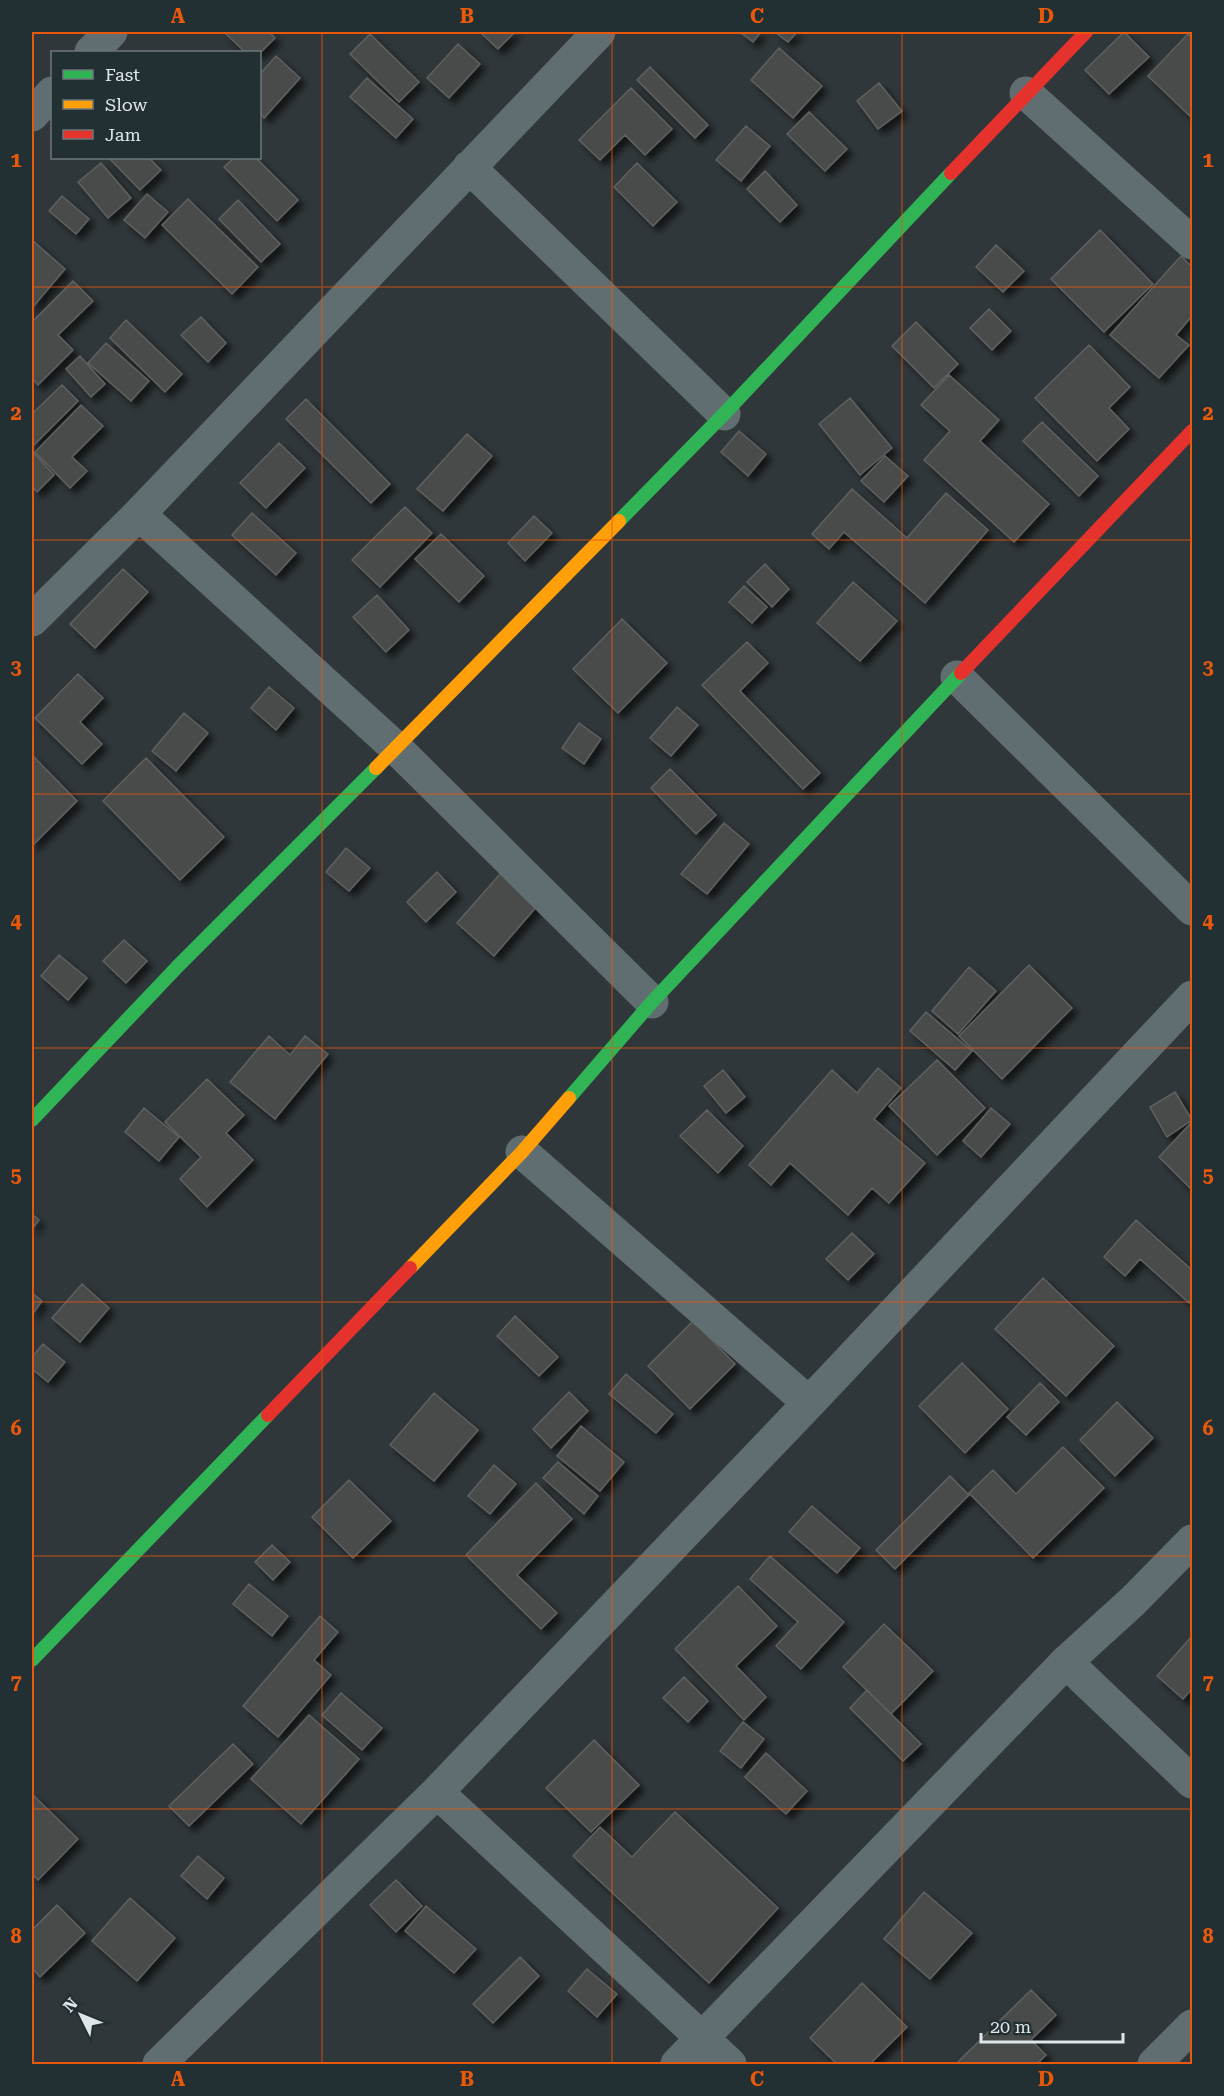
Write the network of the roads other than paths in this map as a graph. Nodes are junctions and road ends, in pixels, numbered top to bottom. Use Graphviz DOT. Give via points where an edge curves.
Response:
graph roads {
  1 [pos="111,32"];
  2 [pos="599,32"];
  3 [pos="1086,32"];
  4 [pos="92,51"];
  5 [pos="1026,93"];
  6 [pos="51,94"];
  7 [pos="32,115"];
  8 [pos="469,167"];
  9 [pos="1192,243"];
  10 [pos="724,414"];
  11 [pos="1192,431"];
  12 [pos="140,514"];
  13 [pos="34,613"];
  14 [pos="957,677"];
  15 [pos="396,748"];
  16 [pos="1192,909"];
  17 [pos="1192,997"];
  18 [pos="652,1002"];
  19 [pos="32,1120"];
  20 [pos="522,1152"];
  21 [pos="809,1402"];
  22 [pos="1192,1541"];
  23 [pos="32,1660"];
  24 [pos="1065,1662"];
  25 [pos="1192,1782"];
  26 [pos="437,1792"];
  27 [pos="1192,2026"];
  28 [pos="702,2039"];
  29 [pos="159,2064"];
  30 [pos="677,2064"];
  31 [pos="730,2064"];
  32 [pos="1154,2064"];
  1 -- 4 [label="street"];
  2 -- 8 [label="street"];
  3 -- 5 [label="street"];
  5 -- 9 [label="street"];
  5 -- 10 [label="street"];
  6 -- 7 [label="street"];
  8 -- 10 [label="street"];
  8 -- 12 [label="street"];
  10 -- 15 [label="street"];
  11 -- 14 [label="street"];
  12 -- 13 [label="street"];
  12 -- 15 [label="street"];
  14 -- 16 [label="street"];
  14 -- 18 [label="street"];
  15 -- 18 [label="street"];
  15 -- 19 [label="street" via="178,966"];
  17 -- 21 [label="street"];
  18 -- 20 [label="street"];
  20 -- 21 [label="street"];
  20 -- 23 [label="street"];
  21 -- 26 [label="street"];
  22 -- 24 [label="street"];
  24 -- 25 [label="street"];
  24 -- 28 [label="street"];
  26 -- 28 [label="street"];
  26 -- 29 [label="street"];
  27 -- 32 [label="street"];
  28 -- 30 [label="street"];
  28 -- 31 [label="street"];
}
